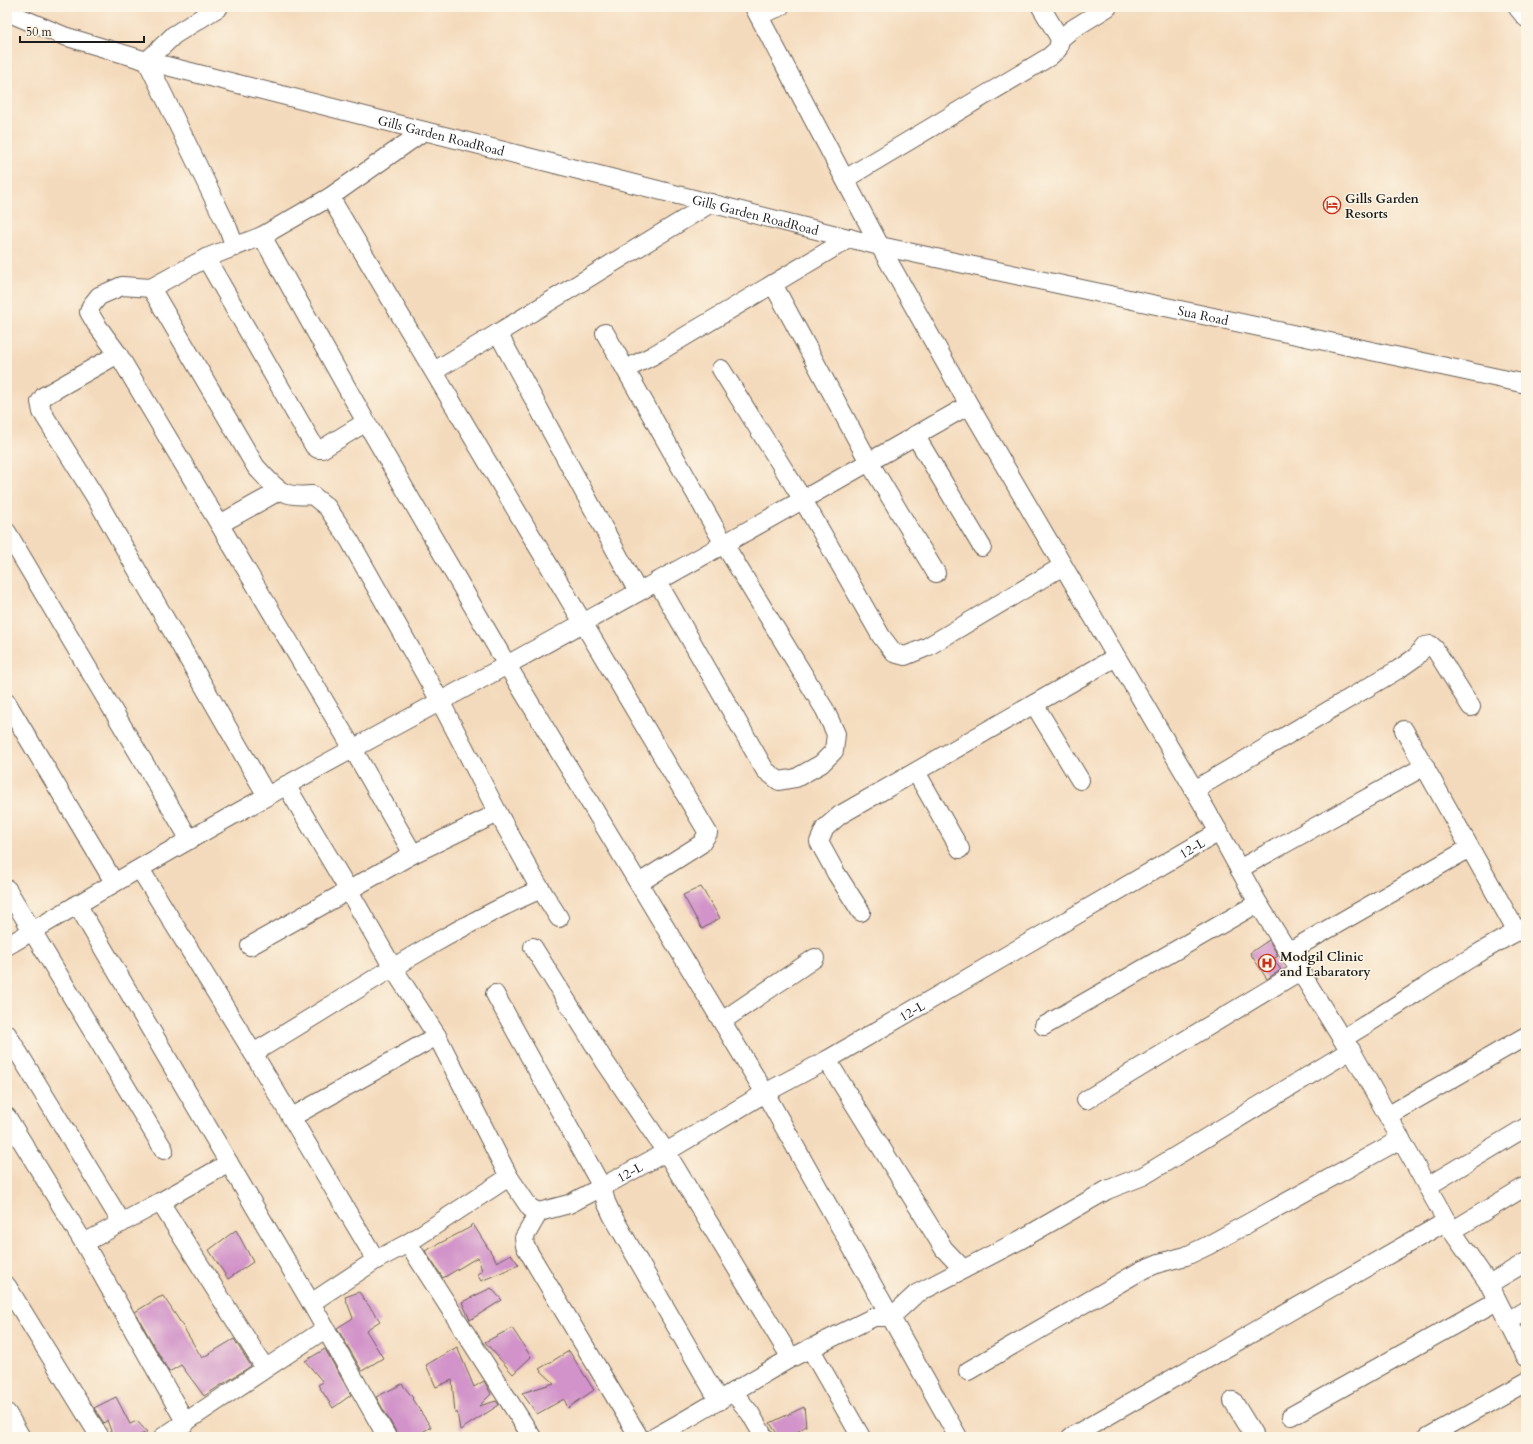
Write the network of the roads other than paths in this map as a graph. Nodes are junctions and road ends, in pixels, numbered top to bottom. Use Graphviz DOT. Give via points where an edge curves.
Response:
graph roads {
  1 [pos="219,7"];
  2 [pos="780,7"];
  3 [pos="1041,7"];
  4 [pos="1108,7"];
  5 [pos="1517,7"];
  6 [pos="756,11"];
  7 [pos="7,12"];
  8 [pos="1526,18"];
  9 [pos="1060,39"];
  10 [pos="147,61"];
  11 [pos="424,131"];
  12 [pos="845,179"];
  13 [pos="330,198"];
  14 [pos="711,203"];
  15 [pos="262,236"];
  16 [pos="850,238"];
  17 [pos="880,246"];
  18 [pos="235,247"];
  19 [pos="206,258"];
  20 [pos="773,284"];
  21 [pos="151,288"];
  22 [pos="498,332"];
  23 [pos="605,332"];
  24 [pos="118,354"];
  25 [pos="626,369"];
  26 [pos="721,369"];
  27 [pos="434,371"];
  28 [pos="1526,384"];
  29 [pos="968,405"];
  30 [pos="366,422"];
  31 [pos="916,435"];
  32 [pos="869,462"];
  33 [pos="279,491"];
  34 [pos="802,500"];
  35 [pos="220,524"];
  36 [pos="7,532"];
  37 [pos="724,544"];
  38 [pos="982,547"];
  39 [pos="1063,566"];
  40 [pos="936,573"];
  41 [pos="657,581"];
  42 [pos="638,592"];
  43 [pos="584,622"];
  44 [pos="1116,657"];
  45 [pos="507,665"];
  46 [pos="440,701"];
  47 [pos="1034,704"];
  48 [pos="1471,707"];
  49 [pos="8,708"];
  50 [pos="1404,730"];
  51 [pos="353,749"];
  52 [pos="1424,766"];
  53 [pos="916,772"];
  54 [pos="1080,780"];
  55 [pos="286,785"];
  56 [pos="1194,790"];
  57 [pos="268,796"];
  58 [pos="498,813"];
  59 [pos="1219,832"];
  60 [pos="190,840"];
  61 [pos="1470,848"];
  62 [pos="960,849"];
  63 [pos="412,854"];
  64 [pos="140,869"];
  65 [pos="1240,869"];
  66 [pos="114,882"];
  67 [pos="639,883"];
  68 [pos="7,889"];
  69 [pos="541,889"];
  70 [pos="349,891"];
  71 [pos="1258,903"];
  72 [pos="77,904"];
  73 [pos="861,912"];
  74 [pos="559,918"];
  75 [pos="1521,929"];
  76 [pos="33,930"];
  77 [pos="7,946"];
  78 [pos="250,946"];
  79 [pos="533,947"];
  80 [pos="1288,952"];
  81 [pos="815,958"];
  82 [pos="393,968"];
  83 [pos="1300,971"];
  84 [pos="495,994"];
  85 [pos="722,1022"];
  86 [pos="1044,1026"];
  87 [pos="7,1034"];
  88 [pos="437,1036"];
  89 [pos="1526,1036"];
  90 [pos="1346,1044"];
  91 [pos="254,1053"];
  92 [pos="827,1060"];
  93 [pos="765,1093"];
  94 [pos="1086,1100"];
  95 [pos="1388,1115"];
  96 [pos="7,1117"];
  97 [pos="292,1117"];
  98 [pos="1526,1127"];
  99 [pos="1401,1138"];
  100 [pos="164,1150"];
  101 [pos="666,1152"];
  102 [pos="229,1163"];
  103 [pos="509,1177"];
  104 [pos="1428,1186"];
  105 [pos="1526,1186"];
  106 [pos="602,1187"];
  107 [pos="160,1202"];
  108 [pos="539,1212"];
  109 [pos="122,1223"];
  110 [pos="1450,1226"];
  111 [pos="84,1243"];
  112 [pos="408,1243"];
  113 [pos="376,1260"];
  114 [pos="1526,1262"];
  115 [pos="963,1269"];
  116 [pos="1489,1284"];
  117 [pos="7,1286"];
  118 [pos="1497,1301"];
  119 [pos="311,1303"];
  120 [pos="1526,1310"];
  121 [pos="891,1317"];
  122 [pos="1508,1321"];
  123 [pos="325,1329"];
  124 [pos="810,1348"];
  125 [pos="1526,1357"];
  126 [pos="791,1358"];
  127 [pos="265,1368"];
  128 [pos="968,1371"];
  129 [pos="1526,1382"];
  130 [pos="726,1396"];
  131 [pos="1233,1401"];
  132 [pos="7,1413"];
  133 [pos="1291,1416"];
  134 [pos="186,1423"];
  135 [pos="21,1437"];
  136 [pos="100,1437"];
  137 [pos="163,1437"];
  138 [pos="387,1437"];
  139 [pos="532,1437"];
  140 [pos="639,1437"];
  141 [pos="655,1437"];
  142 [pos="764,1437"];
  143 [pos="861,1437"];
  144 [pos="958,1437"];
  145 [pos="1071,1437"];
  146 [pos="1255,1437"];
  147 [pos="1428,1437"];
  1 -- 10 [label="street" via="174,35"];
  2 -- 6 [label="street"];
  3 -- 9 [label="street"];
  4 -- 9 [label="street"];
  5 -- 8 [label="street"];
  6 -- 12 [label="street"];
  7 -- 10 [label="street, Gills Garden RoadRoad" via="64,36"];
  9 -- 12 [label="street" via="1058,49 1049,57"];
  10 -- 11 [label="street, Gills Garden RoadRoad"];
  10 -- 18 [label="street"];
  11 -- 13 [label="street"];
  11 -- 14 [label="street, Gills Garden RoadRoad"];
  12 -- 17 [label="street"];
  13 -- 15 [label="street"];
  13 -- 27 [label="street"];
  14 -- 16 [label="street, Gills Garden RoadRoad"];
  14 -- 22 [label="street"];
  15 -- 18 [label="street"];
  15 -- 30 [label="street"];
  16 -- 17 [label="street, Gills Garden RoadRoad"];
  16 -- 20 [label="street"];
  17 -- 28 [label="street, Sua Road"];
  17 -- 29 [label="street"];
  18 -- 19 [label="street"];
  19 -- 21 [label="street"];
  19 -- 30 [label="street" via="314,446 322,449"];
  20 -- 25 [label="street"];
  20 -- 32 [label="street"];
  21 -- 24 [label="street" via="122,286 99,296 91,306 89,312"];
  21 -- 33 [label="street" via="256,467"];
  22 -- 27 [label="street"];
  22 -- 42 [label="street"];
  23 -- 25 [label="street"];
  24 -- 35 [label="street"];
  24 -- 57 [label="street" via="44,396 40,402 42,412 90,489"];
  25 -- 37 [label="street"];
  26 -- 34 [label="street"];
  27 -- 43 [label="street"];
  29 -- 31 [label="street"];
  29 -- 39 [label="street"];
  30 -- 45 [label="street"];
  31 -- 32 [label="street"];
  31 -- 38 [label="street"];
  32 -- 34 [label="street"];
  32 -- 40 [label="street"];
  33 -- 35 [label="street"];
  33 -- 46 [label="street" via="298,496 312,495 327,507 350,541"];
  34 -- 37 [label="street"];
  34 -- 39 [label="street" via="877,629 894,653 905,656 927,647"];
  35 -- 51 [label="street"];
  36 -- 60 [label="street"];
  37 -- 41 [label="street"];
  37 -- 41 [label="street" via="825,710 836,734 834,751 821,764 796,778 779,782 765,770"];
  39 -- 44 [label="street"];
  41 -- 42 [label="street"];
  42 -- 43 [label="street"];
  43 -- 45 [label="street"];
  43 -- 67 [label="street" via="708,833 701,844"];
  44 -- 47 [label="street"];
  44 -- 56 [label="street"];
  45 -- 46 [label="street"];
  45 -- 67 [label="street"];
  46 -- 51 [label="street"];
  46 -- 58 [label="street"];
  47 -- 53 [label="street"];
  47 -- 54 [label="street"];
  48 -- 56 [label="street" via="1435,649 1431,645 1425,646 1399,670"];
  49 -- 66 [label="street"];
  50 -- 52 [label="street"];
  51 -- 55 [label="street"];
  51 -- 63 [label="street"];
  52 -- 61 [label="street"];
  52 -- 65 [label="street"];
  53 -- 62 [label="street"];
  53 -- 73 [label="street" via="840,815 825,828 819,842"];
  55 -- 57 [label="street"];
  55 -- 70 [label="street"];
  56 -- 59 [label="street"];
  57 -- 60 [label="street"];
  58 -- 63 [label="street"];
  58 -- 69 [label="street"];
  59 -- 65 [label="street"];
  59 -- 92 [label="street, 12-L"];
  60 -- 64 [label="street"];
  61 -- 75 [label="street"];
  61 -- 80 [label="street"];
  63 -- 70 [label="street"];
  64 -- 66 [label="street"];
  64 -- 91 [label="street"];
  65 -- 71 [label="street"];
  66 -- 72 [label="street"];
  67 -- 85 [label="street"];
  68 -- 76 [label="street"];
  69 -- 74 [label="street"];
  69 -- 82 [label="street"];
  70 -- 78 [label="street"];
  70 -- 82 [label="street"];
  71 -- 80 [label="street"];
  71 -- 86 [label="street"];
  72 -- 76 [label="street"];
  72 -- 102 [label="street"];
  75 -- 90 [label="street" via="1369,1023"];
  76 -- 77 [label="street"];
  76 -- 100 [label="street"];
  79 -- 101 [label="street" via="605,1062"];
  80 -- 83 [label="street"];
  81 -- 85 [label="street"];
  82 -- 88 [label="street"];
  82 -- 91 [label="street"];
  83 -- 90 [label="street"];
  83 -- 94 [label="street"];
  84 -- 106 [label="street"];
  85 -- 93 [label="street"];
  87 -- 109 [label="street"];
  88 -- 97 [label="street"];
  88 -- 103 [label="street"];
  89 -- 95 [label="street"];
  90 -- 95 [label="street"];
  90 -- 115 [label="street" via="1143,1176 1107,1190"];
  91 -- 97 [label="street"];
  92 -- 93 [label="street, 12-L"];
  92 -- 115 [label="street" via="944,1249"];
  93 -- 101 [label="street, 12-L"];
  93 -- 121 [label="street"];
  95 -- 99 [label="street"];
  96 -- 111 [label="street"];
  97 -- 113 [label="street"];
  98 -- 104 [label="street"];
  99 -- 104 [label="street"];
  99 -- 128 [label="street" via="1207,1246 1186,1256 1142,1270"];
  101 -- 106 [label="street, 12-L"];
  101 -- 126 [label="street"];
  102 -- 107 [label="street"];
  102 -- 119 [label="street"];
  103 -- 108 [label="street" via="530,1208"];
  103 -- 112 [label="street"];
  104 -- 110 [label="street"];
  105 -- 110 [label="street"];
  106 -- 108 [label="street, 12-L" via="569,1204"];
  106 -- 130 [label="street" via="612,1215"];
  107 -- 109 [label="street"];
  107 -- 127 [label="street"];
  108 -- 140 [label="street" via="524,1238 525,1246"];
  109 -- 111 [label="street"];
  110 -- 116 [label="street"];
  110 -- 145 [label="street"];
  111 -- 134 [label="street"];
  112 -- 113 [label="street"];
  112 -- 139 [label="street"];
  113 -- 119 [label="street"];
  114 -- 116 [label="street"];
  115 -- 121 [label="street" via="916,1294"];
  116 -- 118 [label="street"];
  117 -- 136 [label="street"];
  118 -- 122 [label="street"];
  118 -- 133 [label="street"];
  119 -- 123 [label="street"];
  120 -- 122 [label="street"];
  121 -- 124 [label="street" via="874,1317"];
  121 -- 144 [label="street"];
  122 -- 125 [label="street"];
  123 -- 127 [label="street"];
  123 -- 138 [label="street"];
  124 -- 126 [label="street"];
  124 -- 143 [label="street"];
  126 -- 130 [label="street"];
  127 -- 134 [label="street"];
  129 -- 147 [label="street"];
  130 -- 141 [label="street"];
  130 -- 142 [label="street" via="750,1413"];
  131 -- 146 [label="street"];
  132 -- 135 [label="street"];
  134 -- 137 [label="street"];
}
